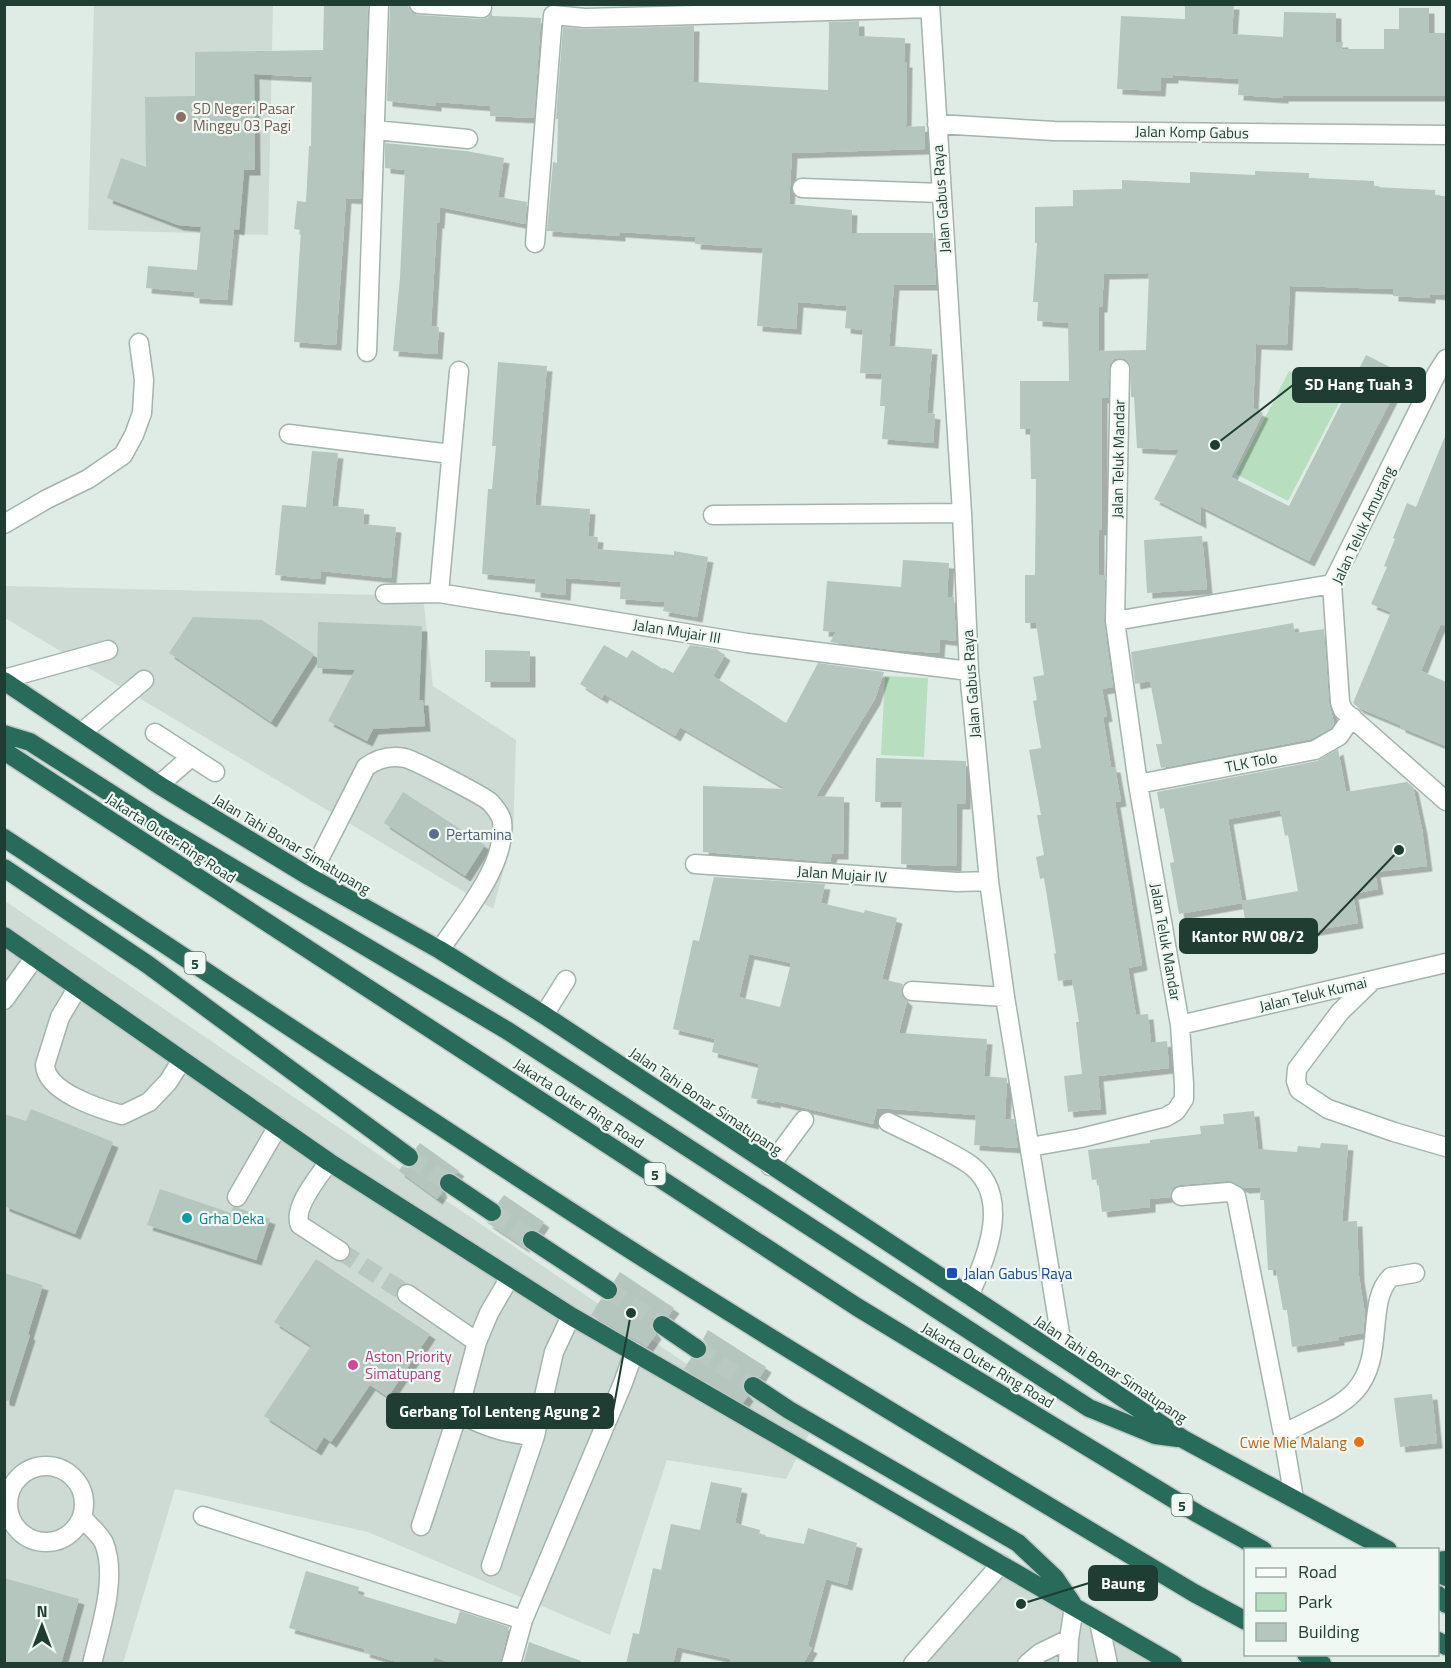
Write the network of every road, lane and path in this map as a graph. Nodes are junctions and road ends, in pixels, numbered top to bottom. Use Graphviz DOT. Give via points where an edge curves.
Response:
graph roads {
  1 [pos="379,4"];
  2 [pos="418,4"];
  3 [pos="930,6"];
  4 [pos="482,8"];
  5 [pos="661,10"];
  6 [pos="945,124"];
  7 [pos="375,130"];
  8 [pos="1446,135"];
  9 [pos="468,139"];
  10 [pos="802,188"];
  11 [pos="941,193"];
  12 [pos="535,243"];
  13 [pos="139,343"];
  14 [pos="367,352"];
  15 [pos="1446,359"];
  16 [pos="1120,369"];
  17 [pos="459,371"];
  18 [pos="289,434"];
  19 [pos="451,454"];
  20 [pos="962,513"];
  21 [pos="713,515"];
  22 [pos="4,524"];
  23 [pos="1332,584"];
  24 [pos="439,593"];
  25 [pos="386,594"];
  26 [pos="1115,621"];
  27 [pos="108,650"];
  28 [pos="969,671"];
  29 [pos="4,680"];
  30 [pos="144,680"];
  31 [pos="1352,717"];
  32 [pos="81,733"];
  33 [pos="4,734"];
  34 [pos="155,734"];
  35 [pos="4,752"];
  36 [pos="191,757"];
  37 [pos="215,772"];
  38 [pos="1138,784"];
  39 [pos="159,785"];
  40 [pos="1446,801"];
  41 [pos="4,838"];
  42 [pos="695,864"];
  43 [pos="4,868"];
  44 [pos="310,877"];
  45 [pos="989,881"];
  46 [pos="4,936"];
  47 [pos="440,950"];
  48 [pos="35,957"];
  49 [pos="1446,963"];
  50 [pos="566,980"];
  51 [pos="1373,980"];
  52 [pos="78,987"];
  53 [pos="912,991"];
  54 [pos="1005,997"];
  55 [pos="4,1000"];
  56 [pos="544,1015"];
  57 [pos="1180,1025"];
  58 [pos="182,1059"];
  59 [pos="804,1120"];
  60 [pos="888,1122"];
  61 [pos="278,1126"];
  62 [pos="1038,1146"];
  63 [pos="1446,1147"];
  64 [pos="409,1157"];
  65 [pos="328,1162"];
  66 [pos="771,1166"];
  67 [pos="449,1184"];
  68 [pos="1181,1196"];
  69 [pos="237,1197"];
  70 [pos="492,1212"];
  71 [pos="532,1239"];
  72 [pos="340,1251"];
  73 [pos="1415,1273"];
  74 [pos="510,1277"];
  75 [pos="608,1290"];
  76 [pos="407,1294"];
  77 [pos="969,1296"];
  78 [pos="571,1316"];
  79 [pos="662,1325"];
  80 [pos="477,1342"];
  81 [pos="697,1349"];
  82 [pos="634,1352"];
  83 [pos="1064,1358"];
  84 [pos="753,1386"];
  85 [pos="458,1413"];
  86 [pos="1283,1434"];
  87 [pos="535,1436"];
  88 [pos="1183,1439"];
  89 [pos="1294,1499"];
  90 [pos="6,1510"];
  91 [pos="203,1516"];
  92 [pos="83,1518"];
  93 [pos="421,1526"];
  94 [pos="1259,1548"];
  95 [pos="1384,1548"];
  96 [pos="1001,1564"];
  97 [pos="491,1566"];
  98 [pos="1074,1607"];
  99 [pos="523,1620"];
  100 [pos="1244,1620"];
  101 [pos="1099,1622"];
  102 [pos="1069,1639"];
  103 [pos="1309,1656"];
  104 [pos="92,1664"];
  105 [pos="511,1664"];
  106 [pos="913,1664"];
  107 [pos="1027,1664"];
  108 [pos="1068,1664"];
  109 [pos="1108,1664"];
  110 [pos="1173,1664"];
  111 [pos="1322,1664"];
  1 -- 7 [label="street"];
  2 -- 4 [label="street"];
  3 -- 5 [label="street"];
  3 -- 6 [label="street, Jalan Gabus Raya"];
  5 -- 12 [label="street" via="585,18 553,15"];
  6 -- 8 [label="street, Jalan Komp Gabus" via="1054,130"];
  6 -- 11 [label="street, Jalan Gabus Raya"];
  7 -- 9 [label="street"];
  7 -- 14 [label="street"];
  10 -- 11 [label="street"];
  11 -- 20 [label="street, Jalan Gabus Raya"];
  13 -- 22 [label="street" via="144,380 142,413 123,455 88,479"];
  15 -- 23 [label="street, Jalan Teluk Amurang"];
  16 -- 26 [label="street, Jalan Teluk Mandar"];
  17 -- 19 [label="street"];
  18 -- 19 [label="street"];
  19 -- 24 [label="street"];
  20 -- 21 [label="street"];
  20 -- 28 [label="street, Jalan Gabus Raya"];
  23 -- 26 [label="street"];
  23 -- 31 [label="street, Jalan Teluk Amurang" via="1340,702"];
  24 -- 25 [label="street, Jalan Mujair III"];
  24 -- 28 [label="street, Jalan Mujair III" via="747,643"];
  26 -- 38 [label="street, Jalan Teluk Mandar"];
  27 -- 29 [label="street"];
  28 -- 45 [label="street, Jalan Gabus Raya"];
  29 -- 32 [label="highway, Jalan Tahi Bonar Simatupang"];
  30 -- 32 [label="street"];
  31 -- 38 [label="street, TLK Tolo" via="1339,736 1315,750"];
  31 -- 40 [label="street, Jalan Teluk Amurang"];
  32 -- 39 [label="highway, Jalan Tahi Bonar Simatupang"];
  33 -- 88 [label="highway" via="30,742 172,832 508,1032 1089,1408 1155,1435"];
  34 -- 36 [label="street"];
  35 -- 94 [label="highway, Jakarta Outer Ring Road / 5" via="857,1306"];
  36 -- 37 [label="street"];
  36 -- 39 [label="street"];
  38 -- 57 [label="street, Jalan Teluk Mandar"];
  39 -- 44 [label="highway, Jalan Tahi Bonar Simatupang"];
  41 -- 100 [label="highway, 5" via="668,1274 875,1403"];
  42 -- 45 [label="street, Jalan Mujair IV"];
  43 -- 64 [label="highway" via="147,964"];
  44 -- 47 [label="highway, Jalan Tahi Bonar Simatupang"];
  44 -- 47 [label="street" via="366,766 376,759 407,758 490,802 502,818 502,843 488,879"];
  45 -- 54 [label="street, Jalan Gabus Raya"];
  46 -- 48 [label="highway"];
  47 -- 56 [label="highway, Jalan Tahi Bonar Simatupang"];
  48 -- 52 [label="highway"];
  48 -- 55 [label="street"];
  49 -- 51 [label="street, Jalan Teluk Kumai"];
  50 -- 56 [label="street"];
  51 -- 57 [label="street, Jalan Teluk Kumai"];
  51 -- 63 [label="street" via="1340,1012 1297,1069 1299,1090 1328,1109"];
  52 -- 58 [label="highway"];
  52 -- 58 [label="street" via="60,1017 45,1065 52,1083 96,1108 122,1115 149,1102"];
  53 -- 54 [label="street"];
  54 -- 62 [label="street, Jalan Gabus Raya"];
  56 -- 66 [label="highway, Jalan Tahi Bonar Simatupang"];
  57 -- 62 [label="street, Jalan Teluk Mandar" via="1184,1100 1176,1111 1166,1117"];
  58 -- 61 [label="highway"];
  59 -- 66 [label="street"];
  60 -- 77 [label="street" via="968,1163 987,1184 992,1196 993,1228"];
  61 -- 65 [label="highway"];
  61 -- 69 [label="street"];
  62 -- 83 [label="street, Jalan Gabus Raya"];
  65 -- 72 [label="street" via="297,1216 300,1225"];
  65 -- 74 [label="highway"];
  66 -- 77 [label="highway, Jalan Tahi Bonar Simatupang"];
  67 -- 70 [label="highway"];
  68 -- 86 [label="street" via="1229,1192 1236,1196"];
  71 -- 75 [label="highway"];
  73 -- 86 [label="street" via="1391,1277 1381,1291 1373,1353 1357,1389 1348,1398"];
  74 -- 78 [label="highway"];
  74 -- 80 [label="street"];
  76 -- 80 [label="street"];
  77 -- 83 [label="highway, Jalan Tahi Bonar Simatupang"];
  78 -- 82 [label="highway"];
  78 -- 87 [label="street" via="554,1352"];
  79 -- 81 [label="highway"];
  80 -- 85 [label="street"];
  82 -- 96 [label="highway"];
  82 -- 99 [label="street"];
  83 -- 88 [label="highway, Jalan Tahi Bonar Simatupang"];
  84 -- 98 [label="highway" via="1018,1544 1055,1578"];
  85 -- 87 [label="street" via="511,1434"];
  85 -- 93 [label="street"];
  86 -- 89 [label="street"];
  87 -- 97 [label="street"];
  88 -- 89 [label="highway, Jalan Tahi Bonar Simatupang"];
  89 -- 95 [label="highway, Jalan Tahi Bonar Simatupang"];
  90 -- 92 [label="street" via="16,1529 33,1540 52,1543 71,1534"];
  90 -- 92 [label="street" via="10,1490 22,1474 40,1466 61,1468 77,1480 85,1498"];
  91 -- 99 [label="street"];
  92 -- 104 [label="street" via="103,1542 108,1560 108,1595"];
  96 -- 98 [label="highway"];
  96 -- 106 [label="street"];
  98 -- 101 [label="highway"];
  98 -- 102 [label="street"];
  99 -- 105 [label="street"];
  101 -- 109 [label="street"];
  101 -- 110 [label="highway"];
  102 -- 107 [label="street"];
  102 -- 108 [label="street"];
  103 -- 111 [label="highway"];
}
